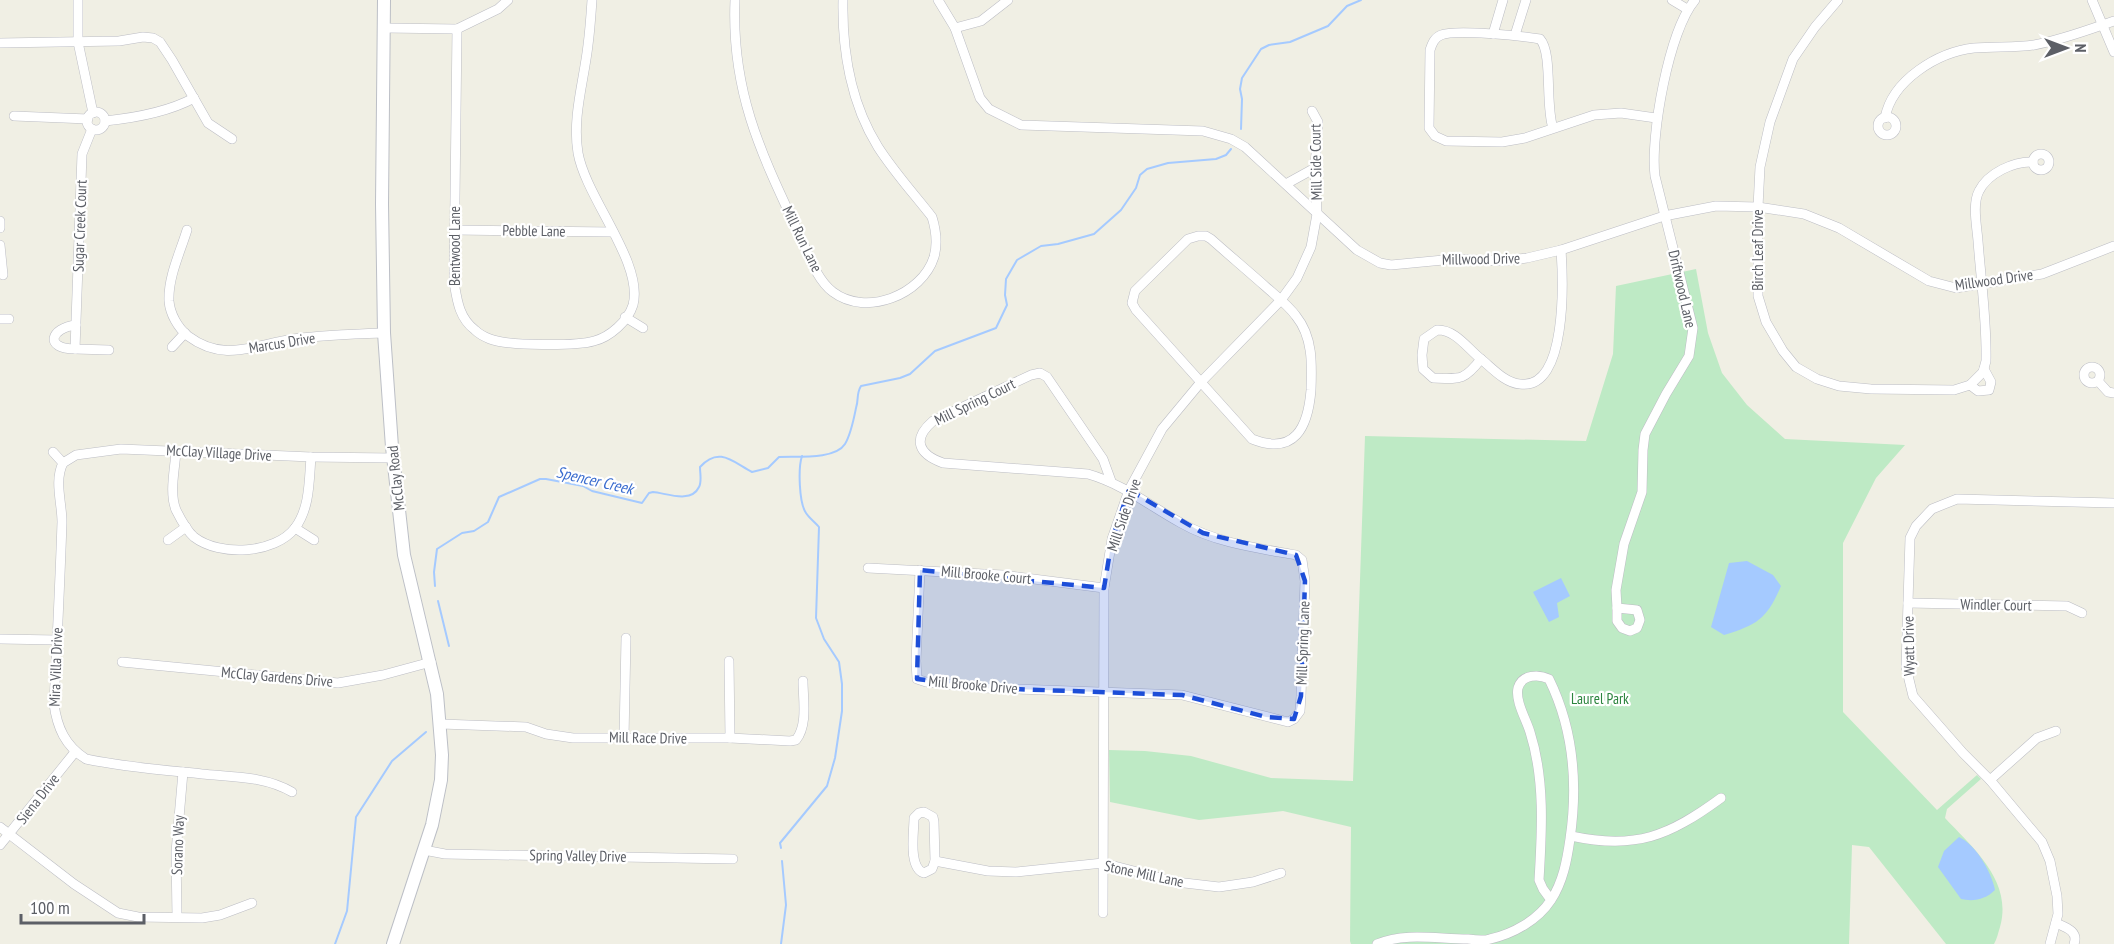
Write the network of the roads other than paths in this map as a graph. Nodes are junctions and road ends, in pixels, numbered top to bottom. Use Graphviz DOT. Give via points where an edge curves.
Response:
graph roads {
  1 [pos="78,0"];
  2 [pos="384,0"];
  3 [pos="508,0"];
  4 [pos="592,0"];
  5 [pos="735,0"];
  6 [pos="843,0"];
  7 [pos="939,0"];
  8 [pos="1008,0"];
  9 [pos="1503,0"];
  10 [pos="1526,0"];
  11 [pos="1672,0"];
  12 [pos="1695,0"];
  13 [pos="1838,0"];
  14 [pos="2092,0"];
  15 [pos="1687,9"];
  16 [pos="2114,21"];
  17 [pos="2102,25"];
  18 [pos="384,28"];
  19 [pos="955,28"];
  20 [pos="457,29"];
  21 [pos="1493,34"];
  22 [pos="1515,35"];
  23 [pos="78,42"];
  24 [pos="0,43"];
  25 [pos="2114,52"];
  26 [pos="194,98"];
  27 [pos="1312,111"];
  28 [pos="14,116"];
  29 [pos="90,116"];
  30 [pos="1656,118"];
  31 [pos="1885,118"];
  32 [pos="105,121"];
  33 [pos="1553,128"];
  34 [pos="92,129"];
  35 [pos="232,139"];
  36 [pos="2033,162"];
  37 [pos="1316,168"];
  38 [pos="1286,184"];
  39 [pos="1758,207"];
  40 [pos="1317,214"];
  41 [pos="1665,216"];
  42 [pos="0,221"];
  43 [pos="0,228"];
  44 [pos="187,230"];
  45 [pos="455,230"];
  46 [pos="613,232"];
  47 [pos="0,245"];
  48 [pos="2114,246"];
  49 [pos="1561,249"];
  50 [pos="3,275"];
  51 [pos="1981,285"];
  52 [pos="1281,300"];
  53 [pos="625,317"];
  54 [pos="76,325"];
  55 [pos="643,328"];
  56 [pos="185,333"];
  57 [pos="384,333"];
  58 [pos="172,347"];
  59 [pos="75,350"];
  60 [pos="109,350"];
  61 [pos="1481,359"];
  62 [pos="1984,369"];
  63 [pos="2098,381"];
  64 [pos="1201,382"];
  65 [pos="1970,385"];
  66 [pos="2114,393"];
  67 [pos="176,451"];
  68 [pos="53,452"];
  69 [pos="311,457"];
  70 [pos="393,458"];
  71 [pos="63,463"];
  72 [pos="1111,481"];
  73 [pos="1129,490"];
  74 [pos="2114,503"];
  75 [pos="186,527"];
  76 [pos="295,528"];
  77 [pos="168,540"];
  78 [pos="314,540"];
  79 [pos="868,568"];
  80 [pos="920,570"];
  81 [pos="1104,588"];
  82 [pos="1908,603"];
  83 [pos="1617,608"];
  84 [pos="2082,613"];
  85 [pos="626,638"];
  86 [pos="0,639"];
  87 [pos="57,640"];
  88 [pos="729,661"];
  89 [pos="122,662"];
  90 [pos="430,662"];
  91 [pos="803,681"];
  92 [pos="1103,693"];
  93 [pos="441,724"];
  94 [pos="2056,731"];
  95 [pos="624,738"];
  96 [pos="730,738"];
  97 [pos="75,752"];
  98 [pos="183,772"];
  99 [pos="1990,780"];
  100 [pos="292,792"];
  101 [pos="1721,798"];
  102 [pos="0,827"];
  103 [pos="10,835"];
  104 [pos="1571,836"];
  105 [pos="0,845"];
  106 [pos="424,850"];
  107 [pos="733,859"];
  108 [pos="935,861"];
  109 [pos="1103,863"];
  110 [pos="1281,873"];
  111 [pos="1551,900"];
  112 [pos="252,903"];
  113 [pos="1103,913"];
  114 [pos="177,917"];
  115 [pos="2056,923"];
  116 [pos="393,944"];
  117 [pos="1377,944"];
  118 [pos="2050,944"];
  119 [pos="2074,944"];
  1 -- 23 [label="street"];
  2 -- 18 [label="main road, McClay Road"];
  3 -- 20 [label="street"];
  4 -- 46 [label="street, Bentwood Lane" via="576,124 579,154 591,190"];
  5 -- 6 [label="street, Mill Run Lane" via="738,74 748,114 777,186 820,277 832,292 849,301 877,303 895,297 923,278 934,258 936,229 932,217 877,146 865,120 845,55"];
  7 -- 19 [label="street, Millwood Drive"];
  8 -- 19 [label="street" via="981,21"];
  9 -- 21 [label="street"];
  10 -- 22 [label="street"];
  11 -- 15 [label="street"];
  12 -- 15 [label="street, Driftwood Lane"];
  13 -- 39 [label="street, Birch Leaf Drive" via="1792,59 1770,122 1760,167"];
  14 -- 17 [label="street"];
  15 -- 30 [label="street, Driftwood Lane" via="1677,30"];
  16 -- 17 [label="street"];
  17 -- 25 [label="street"];
  17 -- 31 [label="street" via="2034,45 1973,48 1949,54 1928,64 1898,89 1886,108"];
  18 -- 20 [label="street"];
  18 -- 57 [label="main road, McClay Road"];
  19 -- 38 [label="street, Millwood Drive" via="980,98 1001,116 1021,125 1203,131 1245,147"];
  20 -- 45 [label="street, Bentwood Lane"];
  21 -- 22 [label="street"];
  21 -- 33 [label="street" via="1447,34 1433,41 1429,128 1446,141 1502,142"];
  22 -- 33 [label="street" via="1540,39 1546,48"];
  23 -- 24 [label="street"];
  23 -- 26 [label="street" via="153,38 160,42"];
  23 -- 29 [label="street"];
  26 -- 32 [label="street" via="143,115"];
  26 -- 35 [label="street" via="208,123"];
  27 -- 37 [label="street, Mill Side Court" via="1318,123"];
  28 -- 29 [label="street"];
  29 -- 32 [label="street" via="102,115"];
  29 -- 34 [label="street" via="88,125"];
  30 -- 33 [label="street" via="1621,113 1594,115"];
  30 -- 41 [label="street, Driftwood Lane" via="1653,166"];
  32 -- 34 [label="street" via="100,129"];
  34 -- 54 [label="street, Sugar Creek Court" via="82,154"];
  36 -- 51 [label="street" via="2022,161 1999,172 1978,192"];
  37 -- 38 [label="street"];
  37 -- 40 [label="street, Mill Side Court"];
  38 -- 40 [label="street, Millwood Drive"];
  39 -- 41 [label="street, Millwood Drive" via="1716,206"];
  39 -- 51 [label="street, Millwood Drive" via="1804,214 1839,228 1929,281 1956,288"];
  39 -- 65 [label="street, Birch Leaf Drive" via="1758,296 1766,322 1796,367 1839,386 1954,390"];
  40 -- 49 [label="street, Millwood Drive" via="1357,250 1391,265 1454,259 1503,261"];
  40 -- 52 [label="street, Mill Side Drive" via="1311,247 1297,278"];
  41 -- 49 [label="street, Millwood Drive"];
  41 -- 83 [label="street, Driftwood Lane" via="1693,328 1691,351 1646,434 1642,492 1624,544"];
  42 -- 43 [label="street"];
  44 -- 56 [label="street, Marcus Drive" via="170,282 169,303 177,326"];
  45 -- 46 [label="street, Pebble Lane"];
  45 -- 53 [label="street, Bentwood Lane" via="458,309 473,329 491,340 578,344 608,335"];
  46 -- 53 [label="street, Bentwood Lane" via="633,279 634,300"];
  47 -- 50 [label="street"];
  48 -- 51 [label="street, Millwood Drive" via="2042,274"];
  49 -- 61 [label="street" via="1561,327 1545,373 1536,382 1519,384"];
  51 -- 62 [label="street"];
  52 -- 64 [label="street, Mill Side Drive"];
  52 -- 64 [label="street" via="1307,334 1312,366 1309,410 1296,437 1271,444 1252,439"];
  52 -- 64 [label="street" via="1206,236 1188,239 1135,291 1132,303 1136,310"];
  53 -- 55 [label="street"];
  54 -- 59 [label="street, Sugar Creek Court"];
  54 -- 59 [label="street" via="66,326 54,336 58,347"];
  56 -- 57 [label="street, Marcus Drive" via="206,348 238,350 292,339"];
  56 -- 58 [label="street"];
  57 -- 70 [label="main road, McClay Road"];
  59 -- 60 [label="street"];
  61 -- 61 [label="street" via="1445,330 1437,330 1424,339 1423,369 1433,378 1463,377"];
  62 -- 65 [label="street"];
  62 -- 65 [label="street, Birch Leaf Drive" via="1991,382 1989,390 1978,391"];
  63 -- 66 [label="street"];
  64 -- 73 [label="street, Mill Side Drive" via="1162,429"];
  67 -- 69 [label="street, McClay Village Drive"];
  67 -- 71 [label="street, McClay Village Drive" via="108,450 75,455"];
  67 -- 75 [label="street" via="172,496"];
  68 -- 71 [label="street"];
  69 -- 70 [label="street, McClay Village Drive"];
  69 -- 76 [label="street" via="305,508"];
  70 -- 90 [label="main road, McClay Road" via="404,555"];
  71 -- 87 [label="street, Mira Villa Drive" via="58,481 62,519"];
  72 -- 72 [label="street, Mill Spring Court" via="1102,459 1047,377 1040,373 933,421 920,438 925,453 943,463 1088,474"];
  72 -- 73 [label="street, Mill Spring Court"];
  73 -- 81 [label="street, Mill Side Drive" via="1112,539"];
  73 -- 92 [label="street, Mill Spring Lane" via="1203,533 1249,547 1296,555 1302,560 1305,581 1300,711 1288,722 1182,695"];
  74 -- 82 [label="street, Wyatt Drive" via="1957,499 1938,506 1916,526 1910,538"];
  75 -- 76 [label="street" via="193,536 227,549 281,541"];
  75 -- 77 [label="street"];
  76 -- 78 [label="street"];
  79 -- 80 [label="street, Mill Brooke Court"];
  80 -- 81 [label="street, Mill Brooke Court" via="1004,575"];
  80 -- 92 [label="street, Mill Brooke Drive" via="917,679 985,688"];
  81 -- 92 [label="street, Mill Side Drive"];
  82 -- 84 [label="street, Windler Court" via="2067,606"];
  82 -- 99 [label="street, Wyatt Drive" via="1906,667 1913,696"];
  85 -- 95 [label="street"];
  86 -- 87 [label="street"];
  87 -- 97 [label="street, Mira Villa Drive" via="56,720"];
  88 -- 96 [label="street"];
  89 -- 90 [label="street, McClay Gardens Drive" via="338,683"];
  90 -- 93 [label="main road, McClay Road"];
  91 -- 96 [label="street, Mill Race Drive" via="803,724 796,740"];
  92 -- 109 [label="street, Mill Side Drive"];
  93 -- 95 [label="street, Mill Race Drive" via="526,727 563,737"];
  93 -- 106 [label="main road, McClay Road" via="441,780"];
  94 -- 99 [label="street" via="2037,738"];
  95 -- 96 [label="street, Mill Race Drive"];
  97 -- 98 [label="street" via="101,762"];
  97 -- 103 [label="street, Siena Drive"];
  98 -- 100 [label="street" via="264,780"];
  98 -- 114 [label="street, Sorano Way" via="176,852"];
  99 -- 115 [label="street, Wyatt Drive" via="2042,842 2054,878"];
  101 -- 104 [label="street" via="1690,820 1657,836 1634,841"];
  102 -- 103 [label="street"];
  103 -- 105 [label="street, Siena Drive"];
  103 -- 114 [label="street" via="118,913"];
  104 -- 111 [label="street" via="1566,866"];
  104 -- 111 [label="street" via="1575,781 1568,733 1549,678 1532,676 1519,684 1517,695 1531,734 1540,783 1539,880"];
  106 -- 107 [label="street, Spring Valley Drive" via="444,854"];
  106 -- 116 [label="main road, McClay Road"];
  108 -- 108 [label="street, Stone Mill Lane" via="933,817 919,813 914,818 914,865 924,873 932,869"];
  108 -- 109 [label="street, Stone Mill Lane" via="1017,872"];
  109 -- 110 [label="street, Stone Mill Lane" via="1176,882 1219,887"];
  109 -- 113 [label="street, Mill Side Drive"];
  111 -- 117 [label="street" via="1523,926 1489,940 1402,936"];
  112 -- 114 [label="street" via="211,917"];
  115 -- 118 [label="street, Wyatt Drive"];
  115 -- 119 [label="street" via="2074,933"];
}
